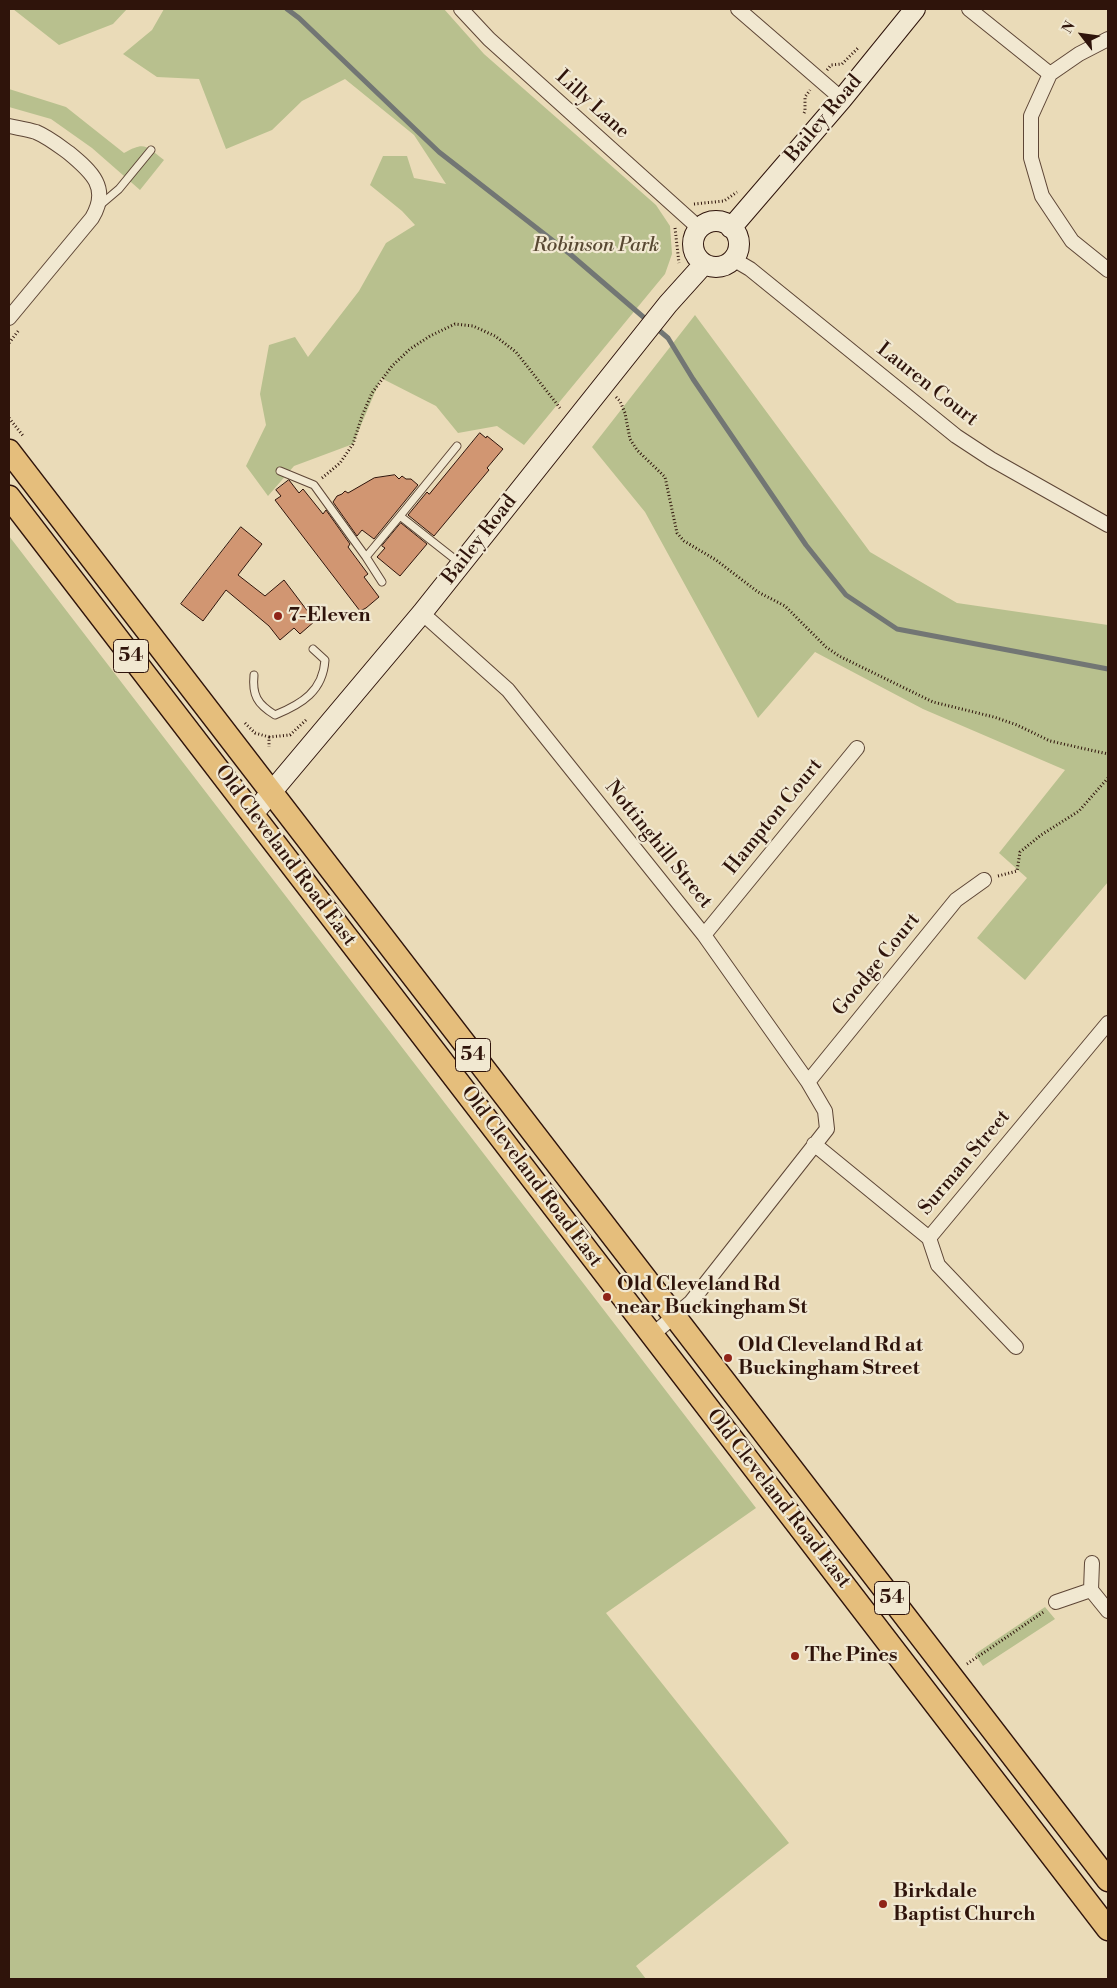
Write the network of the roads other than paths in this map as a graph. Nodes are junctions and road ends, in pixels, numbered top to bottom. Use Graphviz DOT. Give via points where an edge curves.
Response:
graph roads {
  1 [pos="461,9"];
  2 [pos="738,9"];
  3 [pos="915,9"];
  4 [pos="968,9"];
  5 [pos="1108,39"];
  6 [pos="1050,74"];
  7 [pos="842,99"];
  8 [pos="9,126"];
  9 [pos="151,150"];
  10 [pos="99,207"];
  11 [pos="699,228"];
  12 [pos="731,228"];
  13 [pos="733,259"];
  14 [pos="704,264"];
  15 [pos="1108,270"];
  16 [pos="9,318"];
  17 [pos="457,446"];
  18 [pos="9,451"];
  19 [pos="280,471"];
  20 [pos="9,497"];
  21 [pos="400,516"];
  22 [pos="1108,525"];
  23 [pos="366,557"];
  24 [pos="461,564"];
  25 [pos="382,582"];
  26 [pos="422,613"];
  27 [pos="313,649"];
  28 [pos="254,675"];
  29 [pos="857,748"];
  30 [pos="272,793"];
  31 [pos="253,814"];
  32 [pos="984,880"];
  33 [pos="704,934"];
  34 [pos="1108,1024"];
  35 [pos="808,1082"];
  36 [pos="814,1144"];
  37 [pos="929,1238"];
  38 [pos="675,1316"];
  39 [pos="652,1335"];
  40 [pos="1016,1347"];
  41 [pos="1092,1563"];
  42 [pos="1091,1590"];
  43 [pos="1056,1602"];
  44 [pos="1108,1611"];
  45 [pos="1108,1880"];
  46 [pos="1108,1929"];
  1 -- 11 [label="street, Lilly Lane" via="489,39"];
  2 -- 7 [label="street"];
  3 -- 7 [label="street, Bailey Road"];
  4 -- 6 [label="street"];
  5 -- 6 [label="street"];
  6 -- 15 [label="street" via="1031,116 1031,158 1042,196 1072,241"];
  7 -- 12 [label="street, Bailey Road"];
  8 -- 10 [label="street" via="35,132 51,140 84,165 95,178 100,193"];
  9 -- 10 [label="lane" via="119,189"];
  10 -- 16 [label="street"];
  11 -- 12 [label="street" via="712,222"];
  11 -- 14 [label="street" via="693,248 698,260"];
  12 -- 13 [label="street" via="738,239"];
  13 -- 14 [label="street" via="716,268"];
  13 -- 22 [label="street, Lauren Court" via="750,269 956,436"];
  14 -- 24 [label="street, Bailey Road" via="668,304"];
  17 -- 21 [label="lane"];
  18 -- 30 [label="main road, Old Cleveland Road East / 54"];
  19 -- 23 [label="lane" via="314,485"];
  20 -- 31 [label="main road, Old Cleveland Road East / 54"];
  21 -- 23 [label="lane"];
  21 -- 24 [label="lane"];
  23 -- 25 [label="lane"];
  24 -- 26 [label="street, Bailey Road"];
  26 -- 30 [label="street, Bailey Road"];
  26 -- 33 [label="street, Nottinghill Street" via="508,690"];
  27 -- 28 [label="lane" via="326,660 324,674 315,690 294,708 275,715 262,707 253,690"];
  29 -- 33 [label="street, Hampton Court"];
  30 -- 31 [label="street, Bailey Road"];
  30 -- 38 [label="main road, Old Cleveland Road East / 54"];
  31 -- 39 [label="main road, Old Cleveland Road East / 54"];
  32 -- 35 [label="street, Goodge Court" via="956,900"];
  33 -- 35 [label="street, Nottinghill Street"];
  34 -- 37 [label="street, Surman Street"];
  35 -- 36 [label="street, Nottinghill Street" via="825,1111 827,1129"];
  36 -- 37 [label="street, Surman Street"];
  36 -- 38 [label="street" via="691,1302"];
  37 -- 40 [label="street" via="938,1264"];
  38 -- 39 [label="street"];
  38 -- 45 [label="main road, Old Cleveland Road East / 54"];
  39 -- 46 [label="main road, Old Cleveland Road East / 54"];
  41 -- 42 [label="street"];
  42 -- 43 [label="street"];
  42 -- 44 [label="street"];
}
